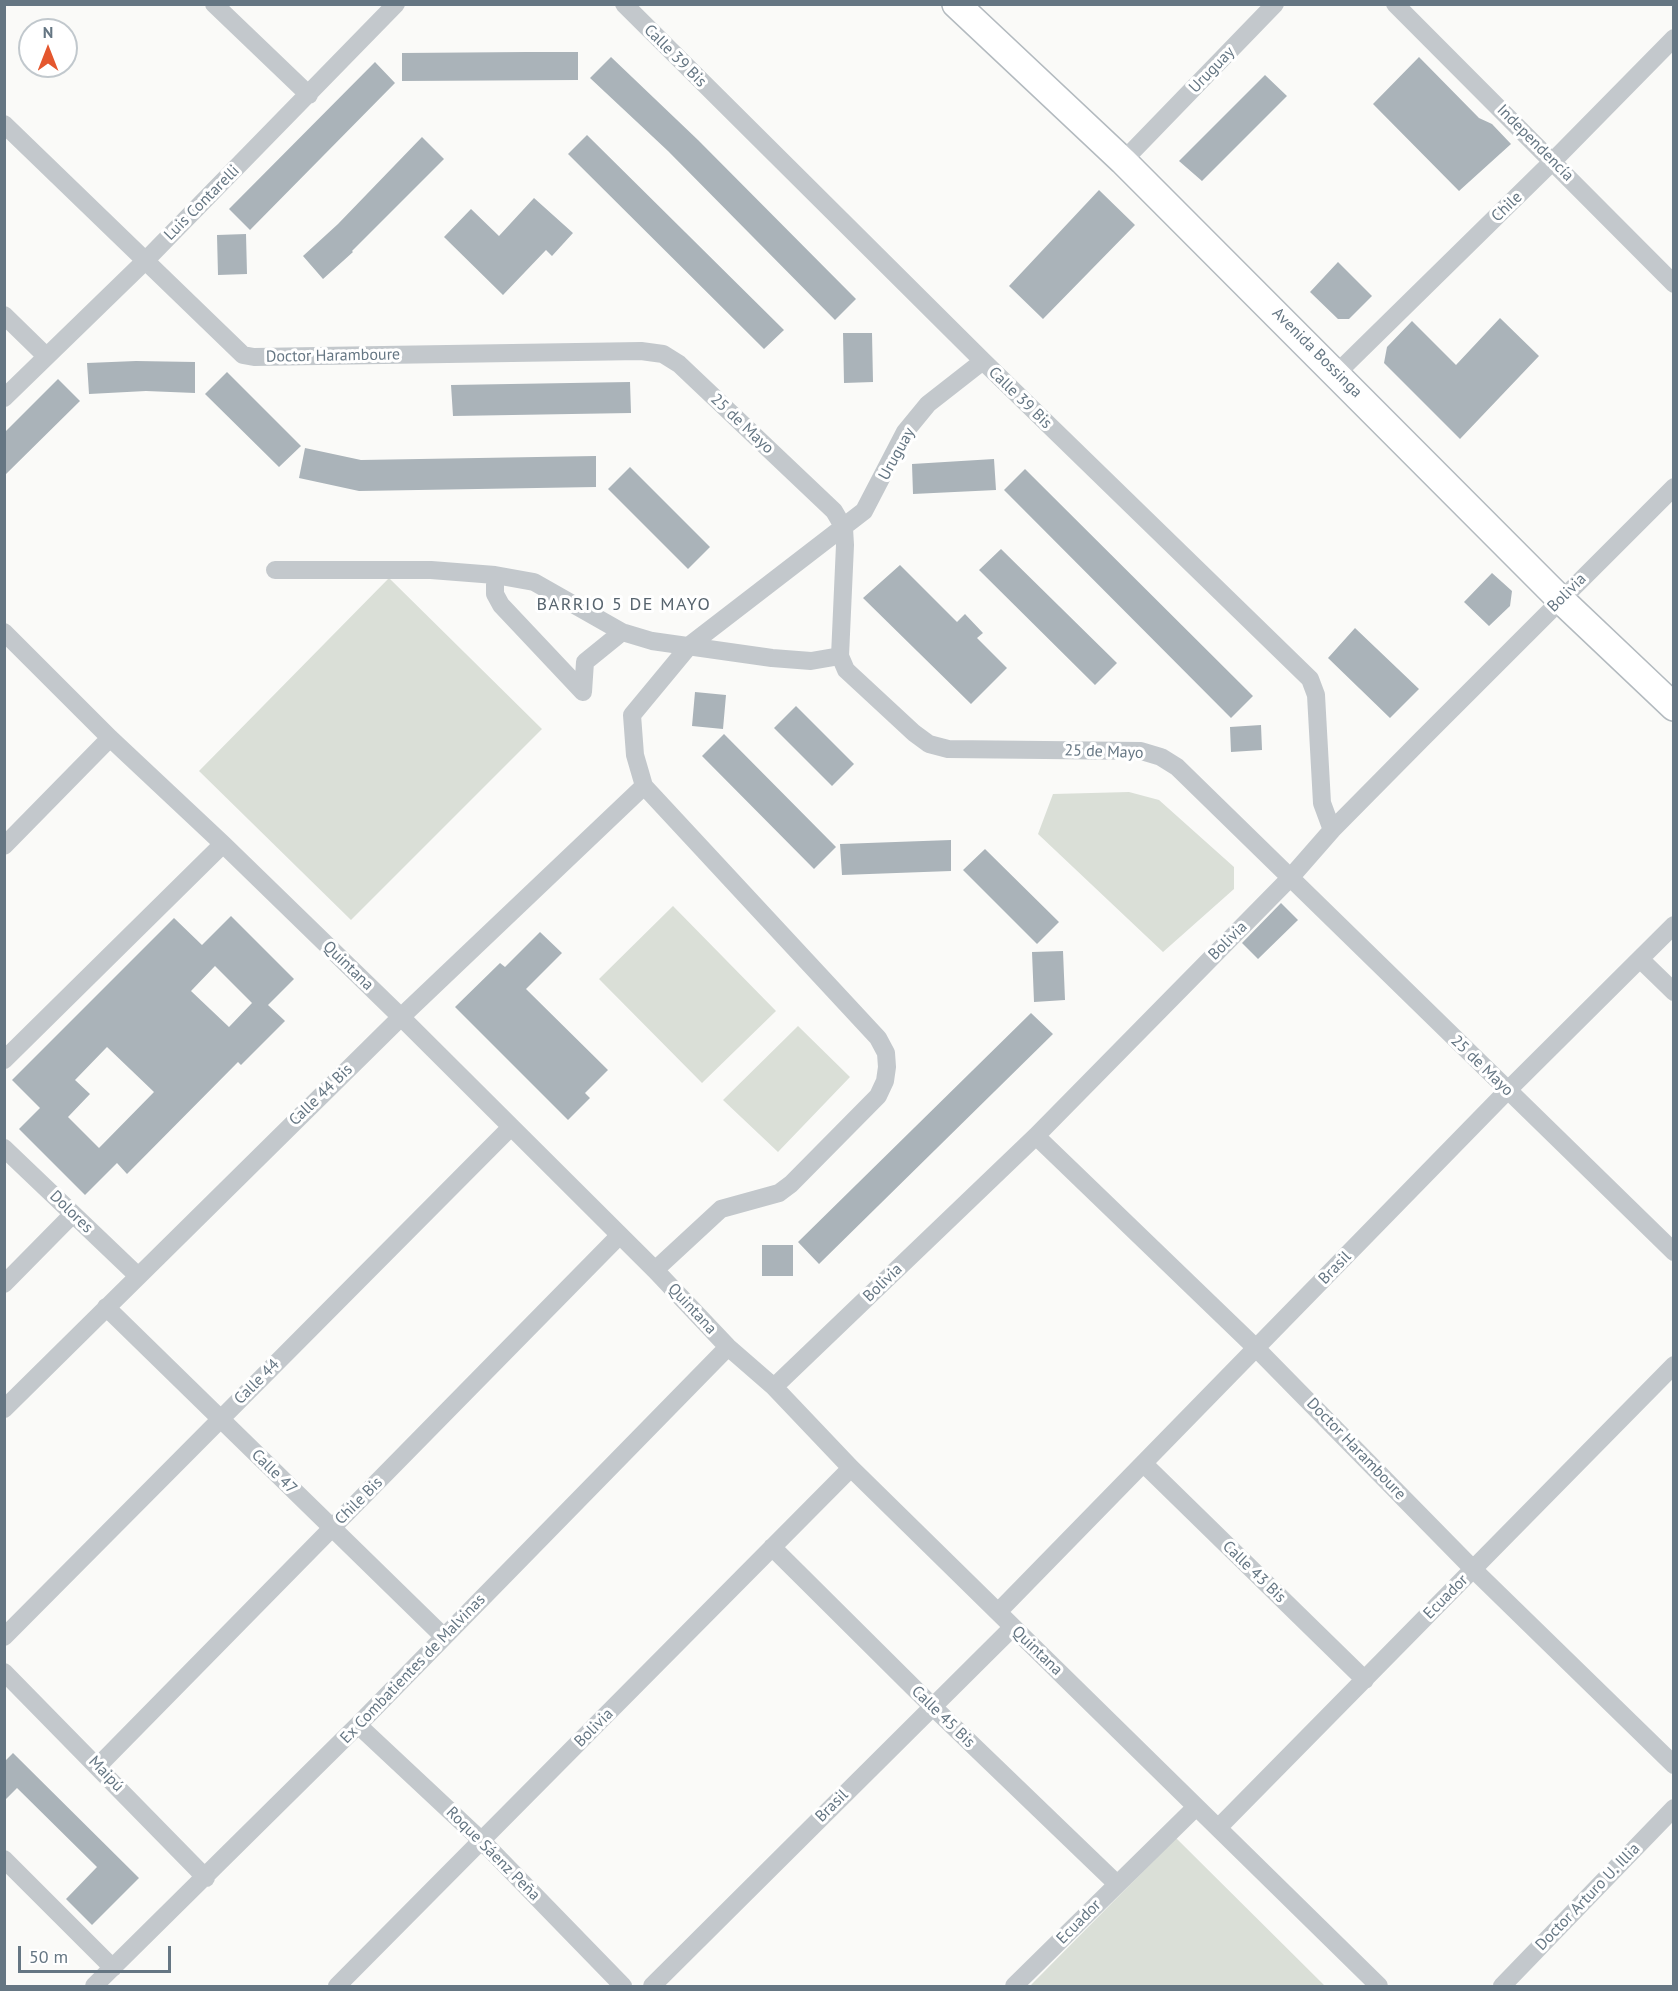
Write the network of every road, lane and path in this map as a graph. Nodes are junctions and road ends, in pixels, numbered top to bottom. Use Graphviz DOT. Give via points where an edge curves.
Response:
graph roads {
  1 [pos="214,4"];
  2 [pos="396,4"];
  3 [pos="624,4"];
  4 [pos="956,4"];
  5 [pos="1275,4"];
  6 [pos="1395,4"];
  7 [pos="1674,38"];
  8 [pos="309,95"];
  9 [pos="4,124"];
  10 [pos="1124,161"];
  11 [pos="1553,161"];
  12 [pos="145,261"];
  13 [pos="1674,285"];
  14 [pos="4,315"];
  15 [pos="46,356"];
  16 [pos="983,361"];
  17 [pos="679,364"];
  18 [pos="1337,373"];
  19 [pos="4,398"];
  20 [pos="1674,487"];
  21 [pos="844,528"];
  22 [pos="275,570"];
  23 [pos="495,575"];
  24 [pos="1560,599"];
  25 [pos="4,632"];
  26 [pos="622,632"];
  27 [pos="690,645"];
  28 [pos="840,656"];
  29 [pos="1674,707"];
  30 [pos="110,738"];
  31 [pos="644,786"];
  32 [pos="1332,830"];
  33 [pos="223,844"];
  34 [pos="4,846"];
  35 [pos="1290,878"];
  36 [pos="1674,925"];
  37 [pos="1640,959"];
  38 [pos="1674,992"];
  39 [pos="401,1017"];
  40 [pos="4,1060"];
  41 [pos="1508,1090"];
  42 [pos="510,1128"];
  43 [pos="1036,1136"];
  44 [pos="4,1148"];
  45 [pos="73,1214"];
  46 [pos="620,1236"];
  47 [pos="1674,1252"];
  48 [pos="655,1270"];
  49 [pos="138,1276"];
  50 [pos="4,1284"];
  51 [pos="106,1307"];
  52 [pos="728,1347"];
  53 [pos="1257,1348"];
  54 [pos="1674,1365"];
  55 [pos="774,1387"];
  56 [pos="4,1410"];
  57 [pos="220,1419"];
  58 [pos="1144,1464"];
  59 [pos="851,1468"];
  60 [pos="332,1528"];
  61 [pos="772,1547"];
  62 [pos="1474,1570"];
  63 [pos="998,1612"];
  64 [pos="1013,1627"];
  65 [pos="444,1636"];
  66 [pos="4,1637"];
  67 [pos="4,1672"];
  68 [pos="1365,1680"];
  69 [pos="932,1706"];
  70 [pos="358,1725"];
  71 [pos="1674,1765"];
  72 [pos="98,1766"];
  73 [pos="1196,1807"];
  74 [pos="1670,1818"];
  75 [pos="1218,1828"];
  76 [pos="482,1841"];
  77 [pos="4,1859"];
  78 [pos="206,1878"];
  79 [pos="1117,1884"];
  80 [pos="112,1968"];
  81 [pos="94,1986"];
  82 [pos="337,1986"];
  83 [pos="623,1986"];
  84 [pos="652,1986"];
  85 [pos="1014,1986"];
  86 [pos="1379,1986"];
  87 [pos="1502,1986"];
  1 -- 8 [label="street"];
  2 -- 8 [label="street, Luis Contarelli"];
  3 -- 16 [label="street, Calle 39 Bis"];
  4 -- 10 [label="main road, Avenida Bossinga"];
  5 -- 10 [label="street, Uruguay"];
  6 -- 11 [label="street, Independencía"];
  7 -- 11 [label="street, Chile"];
  8 -- 12 [label="street, Luis Contarelli"];
  9 -- 12 [label="street, Doctor Haramboure"];
  10 -- 18 [label="main road, Avenida Bossinga"];
  11 -- 13 [label="street, Independencía"];
  11 -- 18 [label="street, Chile"];
  12 -- 15 [label="street, Luis Contarelli"];
  12 -- 17 [label="street, Doctor Haramboure" via="243,355 641,351 663,354"];
  14 -- 15 [label="street"];
  15 -- 19 [label="street, Luis Contarelli"];
  16 -- 21 [label="street, Uruguay" via="928,404 911,425 864,511"];
  16 -- 32 [label="street, Calle 39 Bis" via="1310,679 1316,695 1322,803"];
  17 -- 21 [label="street, 25 de Mayo" via="834,511"];
  18 -- 24 [label="main road, Avenida Bossinga"];
  20 -- 24 [label="street, Bolivia"];
  21 -- 27 [label="street, Uruguay"];
  21 -- 28 [label="street"];
  22 -- 23 [label="street" via="431,570"];
  23 -- 26 [label="street" via="534,582"];
  23 -- 26 [label="street" via="495,594 501,605 583,692 585,662"];
  24 -- 29 [label="main road, Avenida Bossinga"];
  24 -- 32 [label="street, Bolivia"];
  25 -- 30 [label="street, Quintana"];
  26 -- 27 [label="street" via="652,641"];
  27 -- 28 [label="street" via="782,659 811,661"];
  27 -- 31 [label="street, Uruguay" via="632,715 635,755"];
  28 -- 35 [label="street, 25 de Mayo" via="846,670 929,744 948,749 1141,751 1161,757 1178,767"];
  30 -- 33 [label="street, Quintana"];
  30 -- 34 [label="street"];
  31 -- 39 [label="street, Calle 44 Bis"];
  31 -- 48 [label="street" via="878,1038 886,1053 887,1067 878,1096 791,1184 779,1193 721,1209"];
  32 -- 35 [label="street, Bolivia"];
  33 -- 39 [label="street, Quintana"];
  33 -- 40 [label="street"];
  35 -- 41 [label="street, 25 de Mayo"];
  35 -- 43 [label="street, Bolivia"];
  36 -- 37 [label="street, Brasil"];
  37 -- 38 [label="street"];
  37 -- 41 [label="street, Brasil"];
  39 -- 42 [label="street, Quintana"];
  39 -- 49 [label="street, Calle 44 Bis"];
  41 -- 47 [label="street, 25 de Mayo"];
  41 -- 53 [label="street, Brasil"];
  42 -- 46 [label="street, Quintana"];
  42 -- 57 [label="street, Calle 44"];
  43 -- 53 [label="street, Doctor Haramboure"];
  43 -- 55 [label="street, Bolivia"];
  44 -- 45 [label="street, Dolores"];
  45 -- 49 [label="street, Dolores"];
  45 -- 50 [label="street"];
  46 -- 48 [label="street, Quintana"];
  46 -- 60 [label="street, Chile Bis"];
  48 -- 52 [label="street, Quintana"];
  49 -- 51 [label="street, Calle 44 Bis"];
  51 -- 56 [label="street, Calle 44 Bis"];
  51 -- 57 [label="street, Calle 47"];
  52 -- 55 [label="street, Quintana"];
  52 -- 65 [label="street, Ex Combatientes de Malvinas"];
  53 -- 58 [label="street, Brasil"];
  53 -- 62 [label="street, Doctor Haramboure"];
  54 -- 62 [label="street, Ecuador"];
  55 -- 59 [label="street, Quintana"];
  57 -- 60 [label="street, Calle 47"];
  57 -- 66 [label="street, Calle 44"];
  58 -- 63 [label="street, Brasil"];
  58 -- 68 [label="street, Calle 43 Bis"];
  59 -- 61 [label="street, Bolivia"];
  59 -- 63 [label="street, Quintana"];
  60 -- 65 [label="street, Calle 47"];
  60 -- 72 [label="street, Chile Bis"];
  61 -- 69 [label="street, Calle 45 Bis"];
  61 -- 76 [label="street, Bolivia"];
  62 -- 68 [label="street, Ecuador"];
  62 -- 71 [label="street, Doctor Haramboure"];
  63 -- 64 [label="street, Quintana"];
  64 -- 69 [label="street, Brasil"];
  64 -- 73 [label="street, Quintana"];
  65 -- 70 [label="street, Ex Combatientes de Malvinas"];
  67 -- 72 [label="street, Maipú"];
  68 -- 75 [label="street, Ecuador"];
  69 -- 79 [label="street, Calle 45 Bis"];
  69 -- 84 [label="street, Brasil"];
  70 -- 76 [label="street, Roque Sáenz Peña"];
  70 -- 78 [label="street, Ex Combatientes de Malvinas"];
  72 -- 78 [label="street, Maipú"];
  73 -- 75 [label="street, Quintana"];
  73 -- 79 [label="street, Ecuador"];
  74 -- 87 [label="street, Doctor Arturo U. Illia"];
  75 -- 86 [label="street, Quintana"];
  76 -- 82 [label="street, Bolivia"];
  76 -- 83 [label="street, Roque Sáenz Peña"];
  77 -- 80 [label="street"];
  78 -- 80 [label="street, Ex Combatientes de Malvinas"];
  79 -- 85 [label="street, Ecuador"];
  80 -- 81 [label="street, Ex Combatientes de Malvinas"];
}
